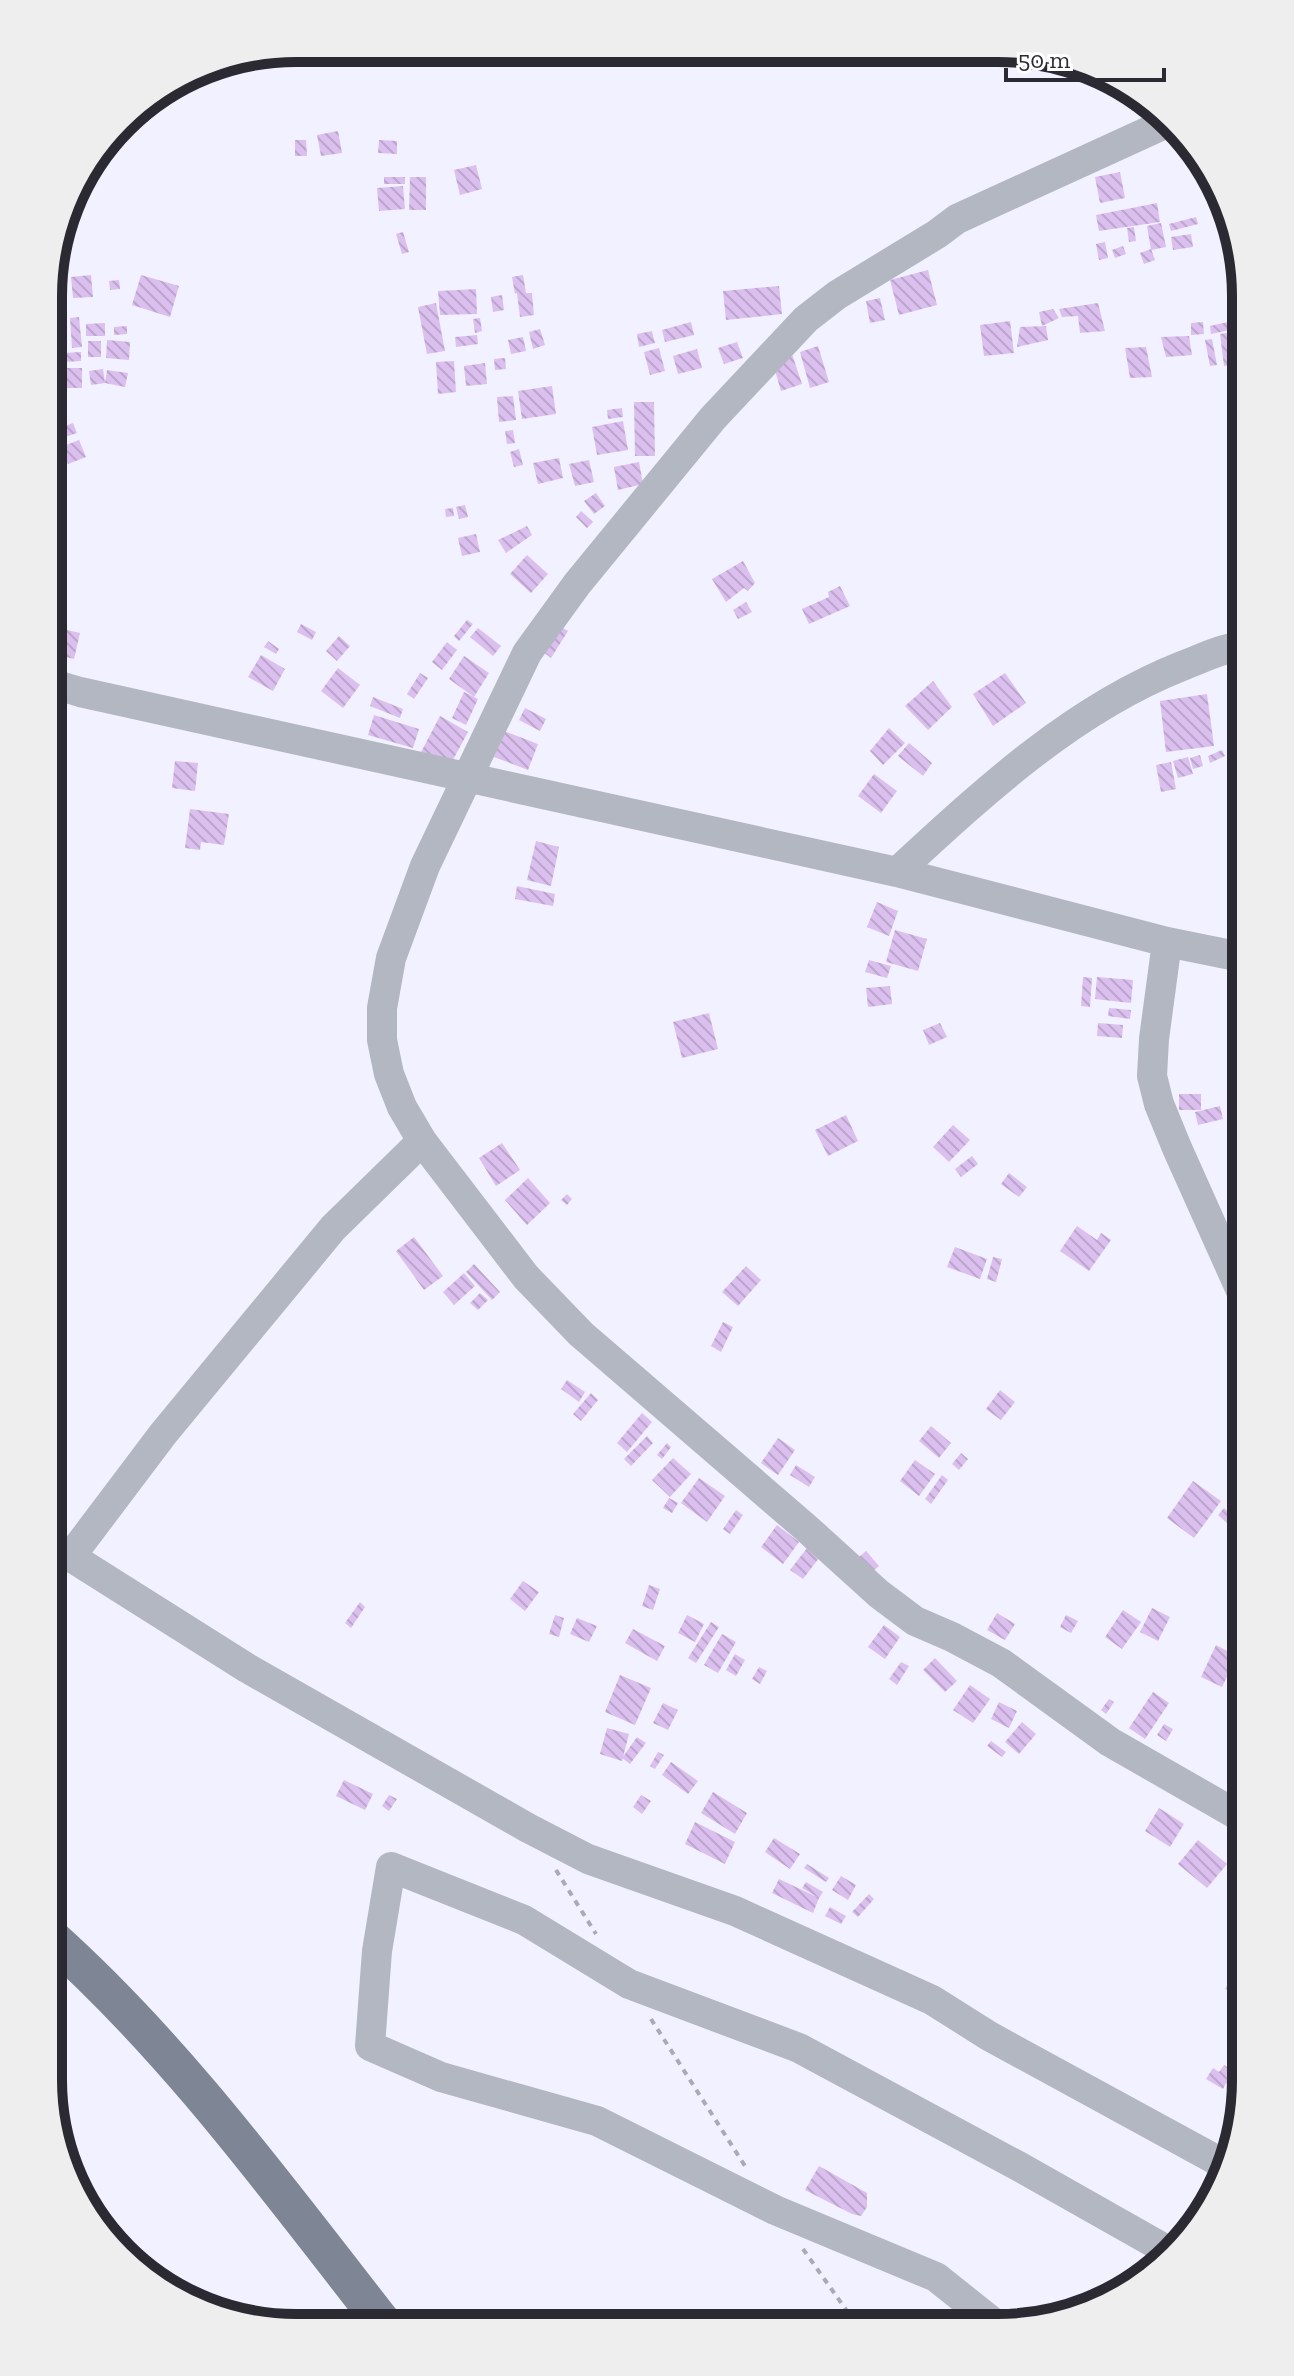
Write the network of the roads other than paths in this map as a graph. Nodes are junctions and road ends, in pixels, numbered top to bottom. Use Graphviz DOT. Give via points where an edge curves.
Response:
graph roads {
  1 [pos="1159,127"];
  2 [pos="1232,647"];
  3 [pos="62,687"];
  4 [pos="468,776"];
  5 [pos="897,872"];
  6 [pos="1167,942"];
  7 [pos="1232,955"];
  8 [pos="422,1141"];
  9 [pos="1231,1270"];
  10 [pos="62,1547"];
  11 [pos="62,1550"];
  12 [pos="1231,1811"];
  13 [pos="62,1947"];
  14 [pos="1218,2161"];
  15 [pos="1161,2247"];
  16 [pos="376,2314"];
  17 [pos="982,2314"];
  1 -- 4 [label="street" via="957,219 806,319 713,418 577,584 527,653"];
  2 -- 5 [label="street" via="1162,674 1040,747"];
  3 -- 4 [label="street"];
  4 -- 5 [label="street"];
  4 -- 8 [label="street" via="425,866 391,958 382,1008 389,1074"];
  5 -- 6 [label="street"];
  6 -- 7 [label="street"];
  6 -- 9 [label="street" via="1152,1076 1177,1148"];
  8 -- 10 [label="street" via="333,1228"];
  8 -- 12 [label="street" via="526,1277 581,1334 879,1594 915,1621 1001,1663 1110,1742"];
  11 -- 14 [label="street" via="247,1668 528,1828 588,1859 735,1911 932,2000"];
  13 -- 16 [label="main road" via="201,2091"];
  15 -- 17 [label="street" via="799,2048 629,1984 524,1920 391,1867 377,1951 370,2046 441,2077 597,2121 775,2210 936,2277"];
}
